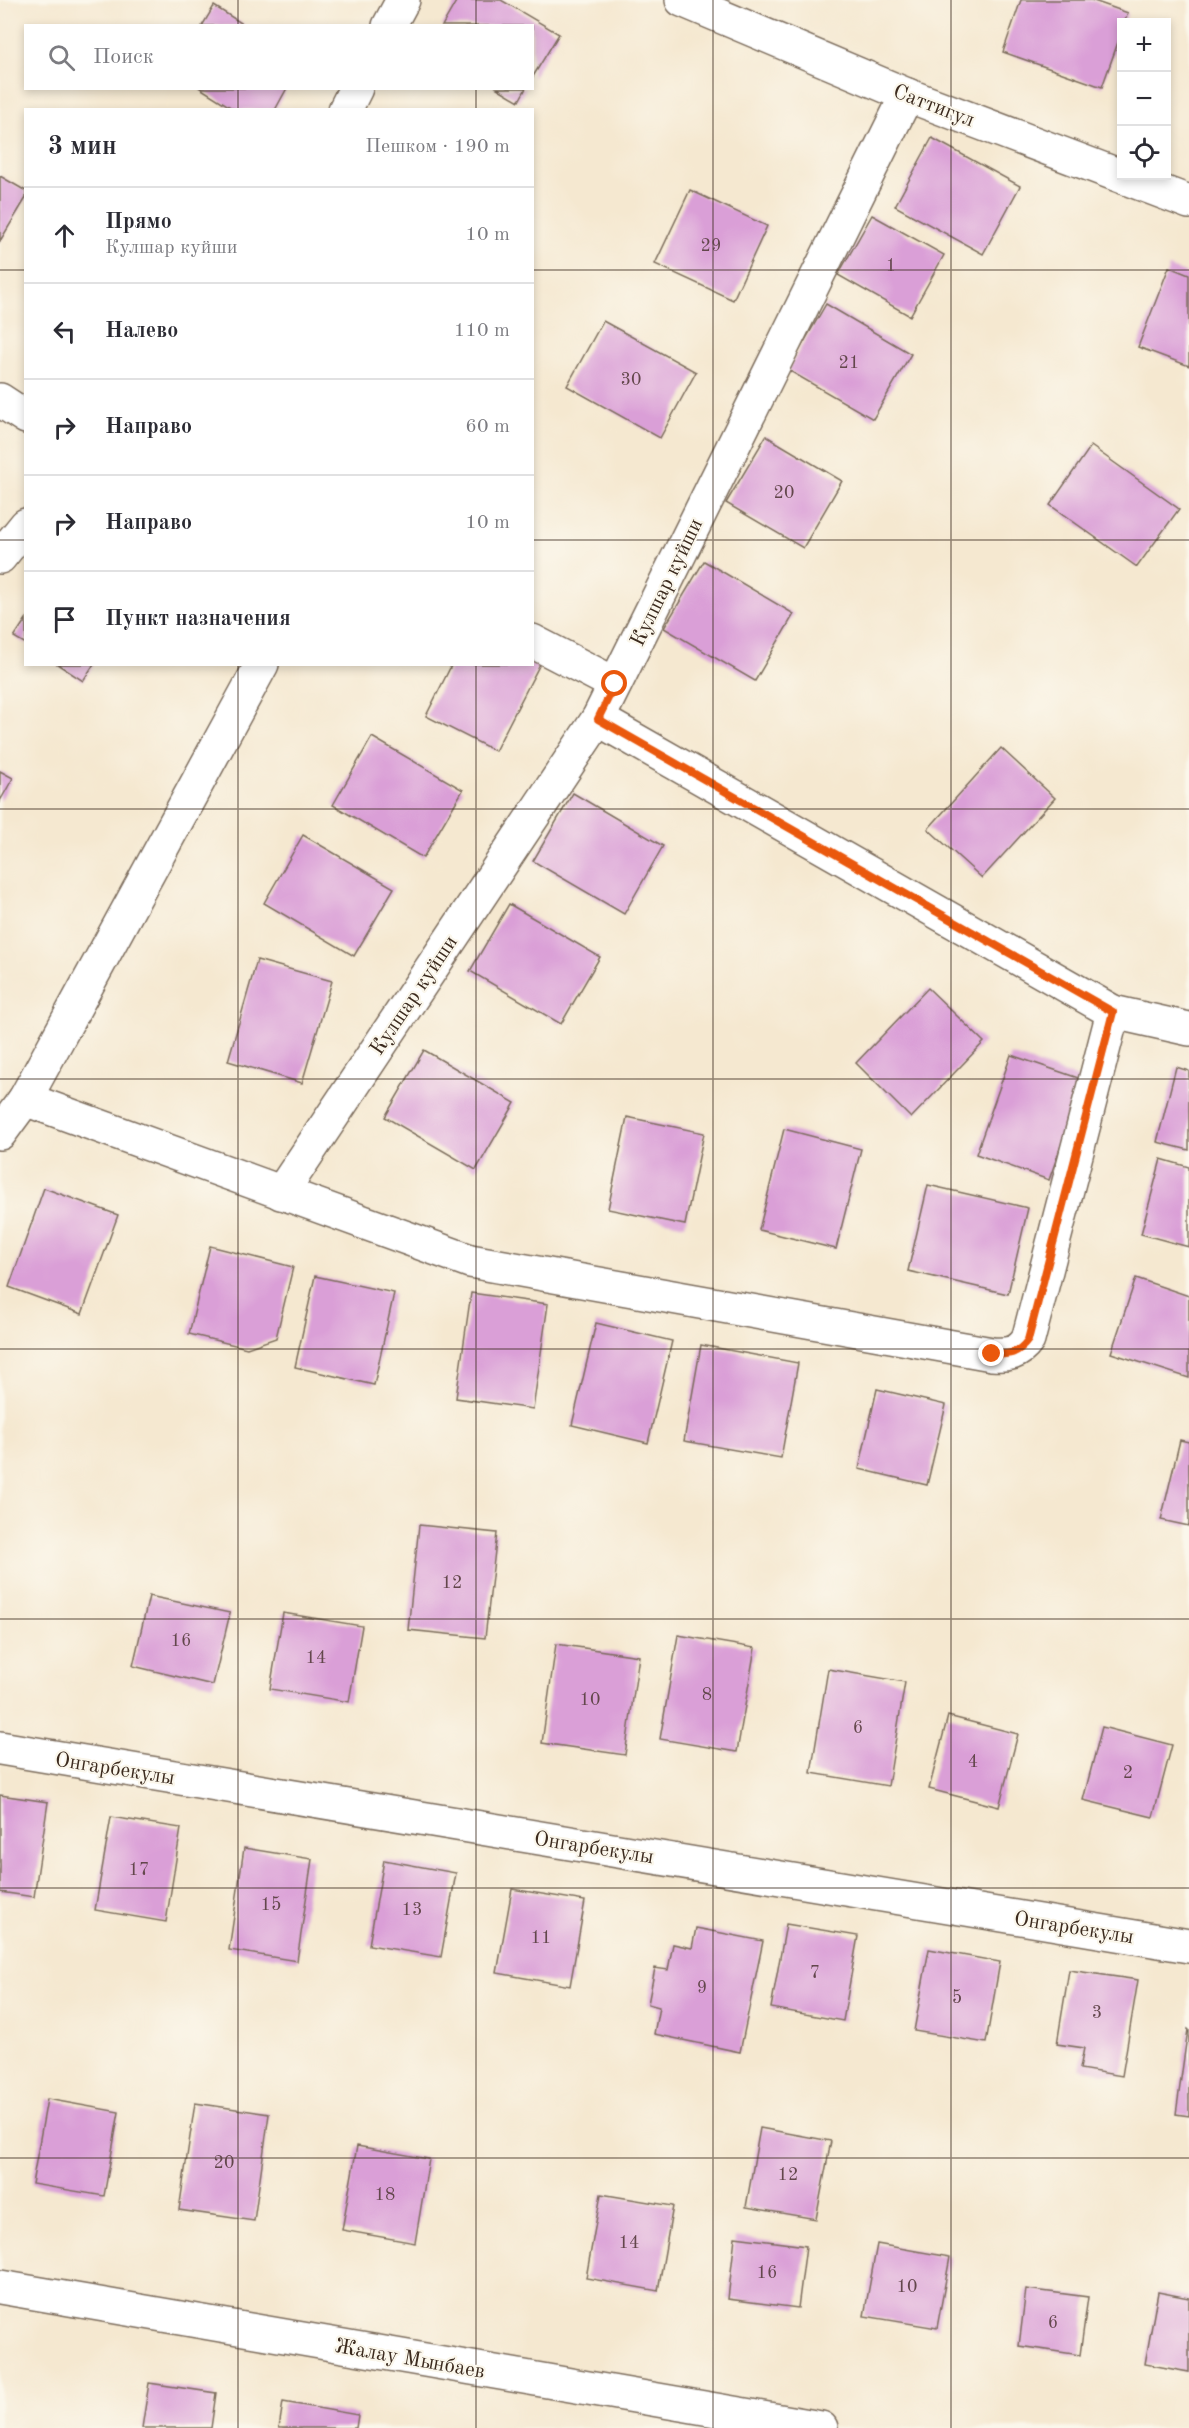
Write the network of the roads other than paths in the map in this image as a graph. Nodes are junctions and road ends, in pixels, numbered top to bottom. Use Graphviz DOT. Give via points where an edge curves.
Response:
graph roads {
  1 [pos="402,0"];
  2 [pos="682,0"];
  3 [pos="390,24"];
  4 [pos="355,90"];
  5 [pos="907,95"];
  6 [pos="346,108"];
  7 [pos="1189,202"];
  8 [pos="0,400"];
  9 [pos="24,416"];
  10 [pos="24,527"];
  11 [pos="0,557"];
  12 [pos="534,642"];
  13 [pos="261,666"];
  14 [pos="615,684"];
  15 [pos="598,719"];
  16 [pos="1113,1012"];
  17 [pos="1189,1029"];
  18 [pos="25,1099"];
  19 [pos="0,1133"];
  20 [pos="281,1192"];
  21 [pos="0,1748"];
  22 [pos="1189,1946"];
  23 [pos="0,2287"];
  24 [pos="821,2428"];
  1 -- 3 [label="street"];
  2 -- 5 [label="street, Саттигул"];
  4 -- 6 [label="street"];
  5 -- 7 [label="street, Саттигул"];
  5 -- 14 [label="street, Кулшар куйши"];
  8 -- 9 [label="street"];
  10 -- 11 [label="street"];
  12 -- 14 [label="street"];
  13 -- 18 [label="street"];
  14 -- 15 [label="street, Кулшар куйши"];
  15 -- 16 [label="street"];
  15 -- 20 [label="street, Кулшар куйши"];
  16 -- 17 [label="street"];
  16 -- 20 [label="street" via="1028,1340 1021,1350 1008,1355 470,1261"];
  18 -- 19 [label="street"];
  18 -- 20 [label="street"];
  21 -- 22 [label="street, Онгарбекулы"];
  23 -- 24 [label="street, Жалау Мынбаев"];
}
